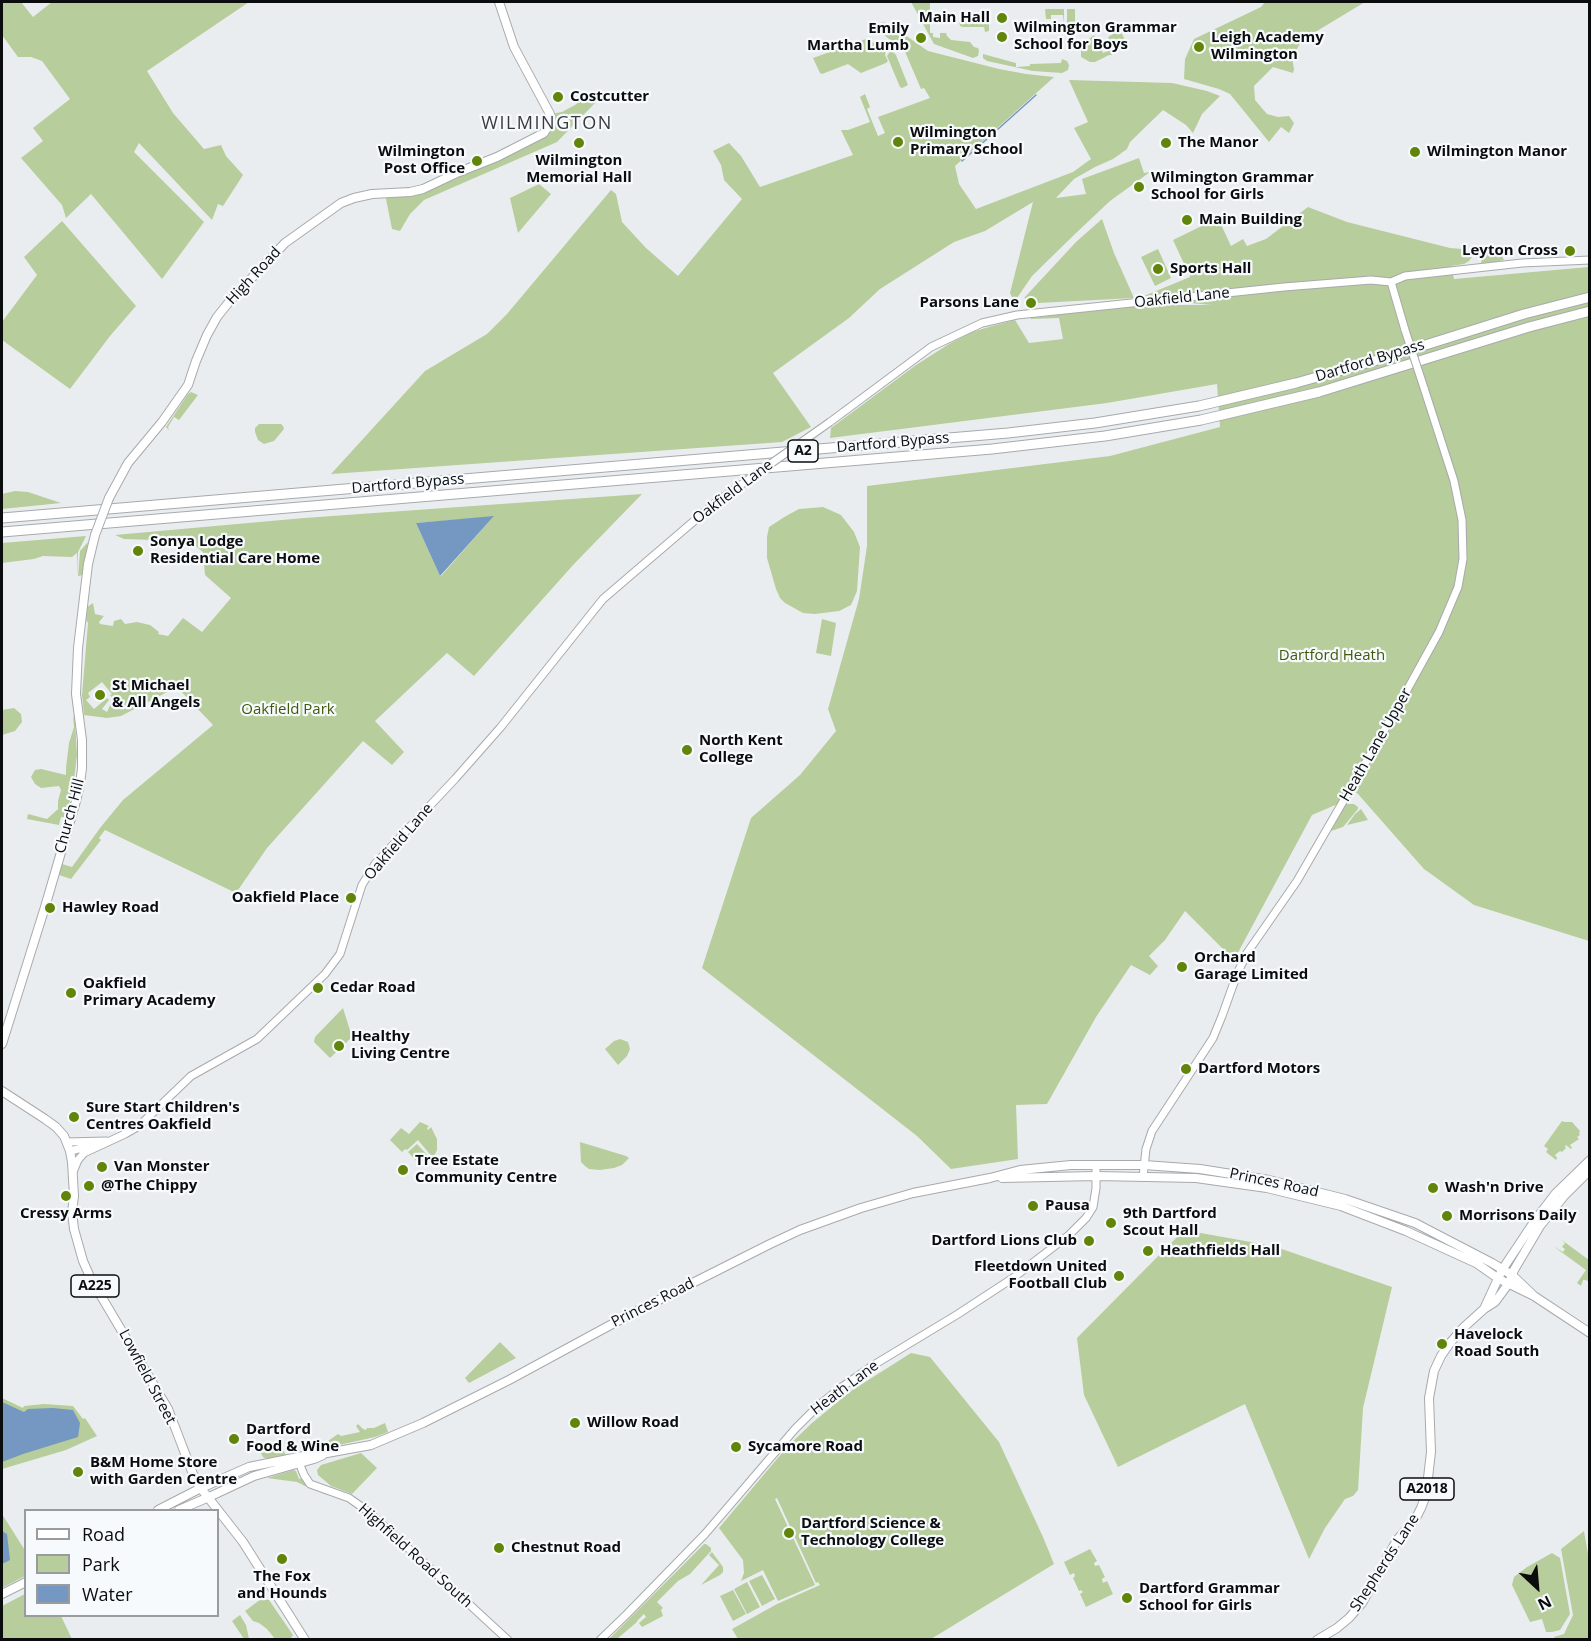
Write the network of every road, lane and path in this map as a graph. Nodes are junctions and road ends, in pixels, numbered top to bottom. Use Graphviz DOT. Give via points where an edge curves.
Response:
graph roads {
  1 [pos="499,2"];
  2 [pos="1590,260"];
  3 [pos="1391,282"];
  4 [pos="1590,297"];
  5 [pos="1590,311"];
  6 [pos="2,518"];
  7 [pos="2,532"];
  8 [pos="86,579"];
  9 [pos="2,1044"];
  10 [pos="2,1091"];
  11 [pos="111,1141"];
  12 [pos="67,1142"];
  13 [pos="70,1151"];
  14 [pos="1590,1160"];
  15 [pos="1096,1165"];
  16 [pos="1144,1165"];
  17 [pos="1590,1170"];
  18 [pos="73,1172"];
  19 [pos="1096,1176"];
  20 [pos="1143,1177"];
  21 [pos="990,1178"];
  22 [pos="1500,1275"];
  23 [pos="1510,1279"];
  24 [pos="1484,1309"];
  25 [pos="1590,1333"];
  26 [pos="302,1460"];
  27 [pos="201,1488"];
  28 [pos="209,1497"];
  29 [pos="160,1509"];
  30 [pos="182,1509"];
  31 [pos="218,1509"];
  32 [pos="219,1510"];
  33 [pos="24,1583"];
  34 [pos="2,1594"];
  35 [pos="305,1640"];
  36 [pos="508,1640"];
  37 [pos="600,1640"];
  38 [pos="1317,1640"];
  1 -- 8 [label="main road, High Road, bridge" via="514,47 550,114 544,133 423,189 372,194 341,202 285,243 218,317 188,385 128,463 95,535"];
  2 -- 3 [label="street, Oakfield Lane" via="1522,263 1405,276"];
  3 -- 11 [label="street, Oakfield Lane, bridge" via="1284,287 1017,315 982,323 931,347 715,503 603,599 443,793 375,864 362,885 340,954 326,974 257,1039 191,1076 140,1126"];
  3 -- 16 [label="street, Heath Lane Upper, bridge" via="1454,481 1462,529 1463,559 1458,587 1439,632 1352,788 1297,881 1247,953 1213,1038 1152,1131"];
  4 -- 6 [label="highway, Dartford Bypass / A2" via="1296,383 1199,406 1095,423 1008,434"];
  5 -- 7 [label="highway, Dartford Bypass / A2" via="1309,394 1201,420 1106,436 992,449"];
  8 -- 9 [label="main road, Church Hill" via="76,672 82,740 80,784"];
  10 -- 12 [label="main road, A225" via="56,1127"];
  11 -- 12 [label="street, Oakfield Lane"];
  11 -- 13 [label="street, Oakfield Lane"];
  11 -- 18 [label="street, Oakfield Lane" via="81,1156"];
  12 -- 13 [label="main road, A225"];
  13 -- 18 [label="main road, A225"];
  14 -- 22 [label="main road, Shepherds Lane / A2018" via="1542,1210"];
  15 -- 16 [label="main road, Princes Road"];
  15 -- 19 [label="street, Heath Lane"];
  15 -- 21 [label="main road, Princes Road" via="1020,1170"];
  16 -- 20 [label="street, Heath Lane Upper"];
  16 -- 22 [label="main road, Princes Road" via="1269,1180 1345,1199 1415,1222 1492,1263"];
  17 -- 23 [label="main road, Shepherds Lane / A2018" via="1540,1226"];
  18 -- 27 [label="main road, Lowfield Street / A225" via="74,1229 90,1277 168,1409"];
  19 -- 20 [label="main road, Princes Road"];
  19 -- 21 [label="main road, Princes Road"];
  19 -- 37 [label="street, Heath Lane" via="1093,1207 1068,1235 1013,1278 872,1366 818,1406 705,1534"];
  20 -- 22 [label="main road, Princes Road" via="1196,1178 1267,1188 1341,1206"];
  21 -- 26 [label="main road, Princes Road" via="903,1196 800,1230 423,1423 371,1445"];
  22 -- 23 [label="main road, Princes Road"];
  22 -- 24 [label="main road, Shepherds Lane / A2018"];
  23 -- 24 [label="main road, Shepherds Lane / A2018" via="1495,1302"];
  23 -- 25 [label="main road, Princes Road"];
  24 -- 38 [label="main road, Shepherds Lane / A2018" via="1450,1343 1434,1371 1429,1398 1430,1474 1416,1518 1397,1540 1362,1603 1337,1628"];
  26 -- 27 [label="main road, Princes Road" via="249,1467"];
  26 -- 28 [label="main road, Princes Road"];
  26 -- 36 [label="street, Highfield Road South" via="313,1485 349,1498 369,1512"];
  27 -- 28 [label="main road, Lowfield Street / A225"];
  27 -- 29 [label="main road, Princes Road"];
  28 -- 30 [label="main road, Princes Road"];
  28 -- 31 [label="main road, Lowfield Street / A225"];
  32 -- 35 [label="main road, Lowfield Street / A225"];
  33 -- 34 [label="main road"];
}
